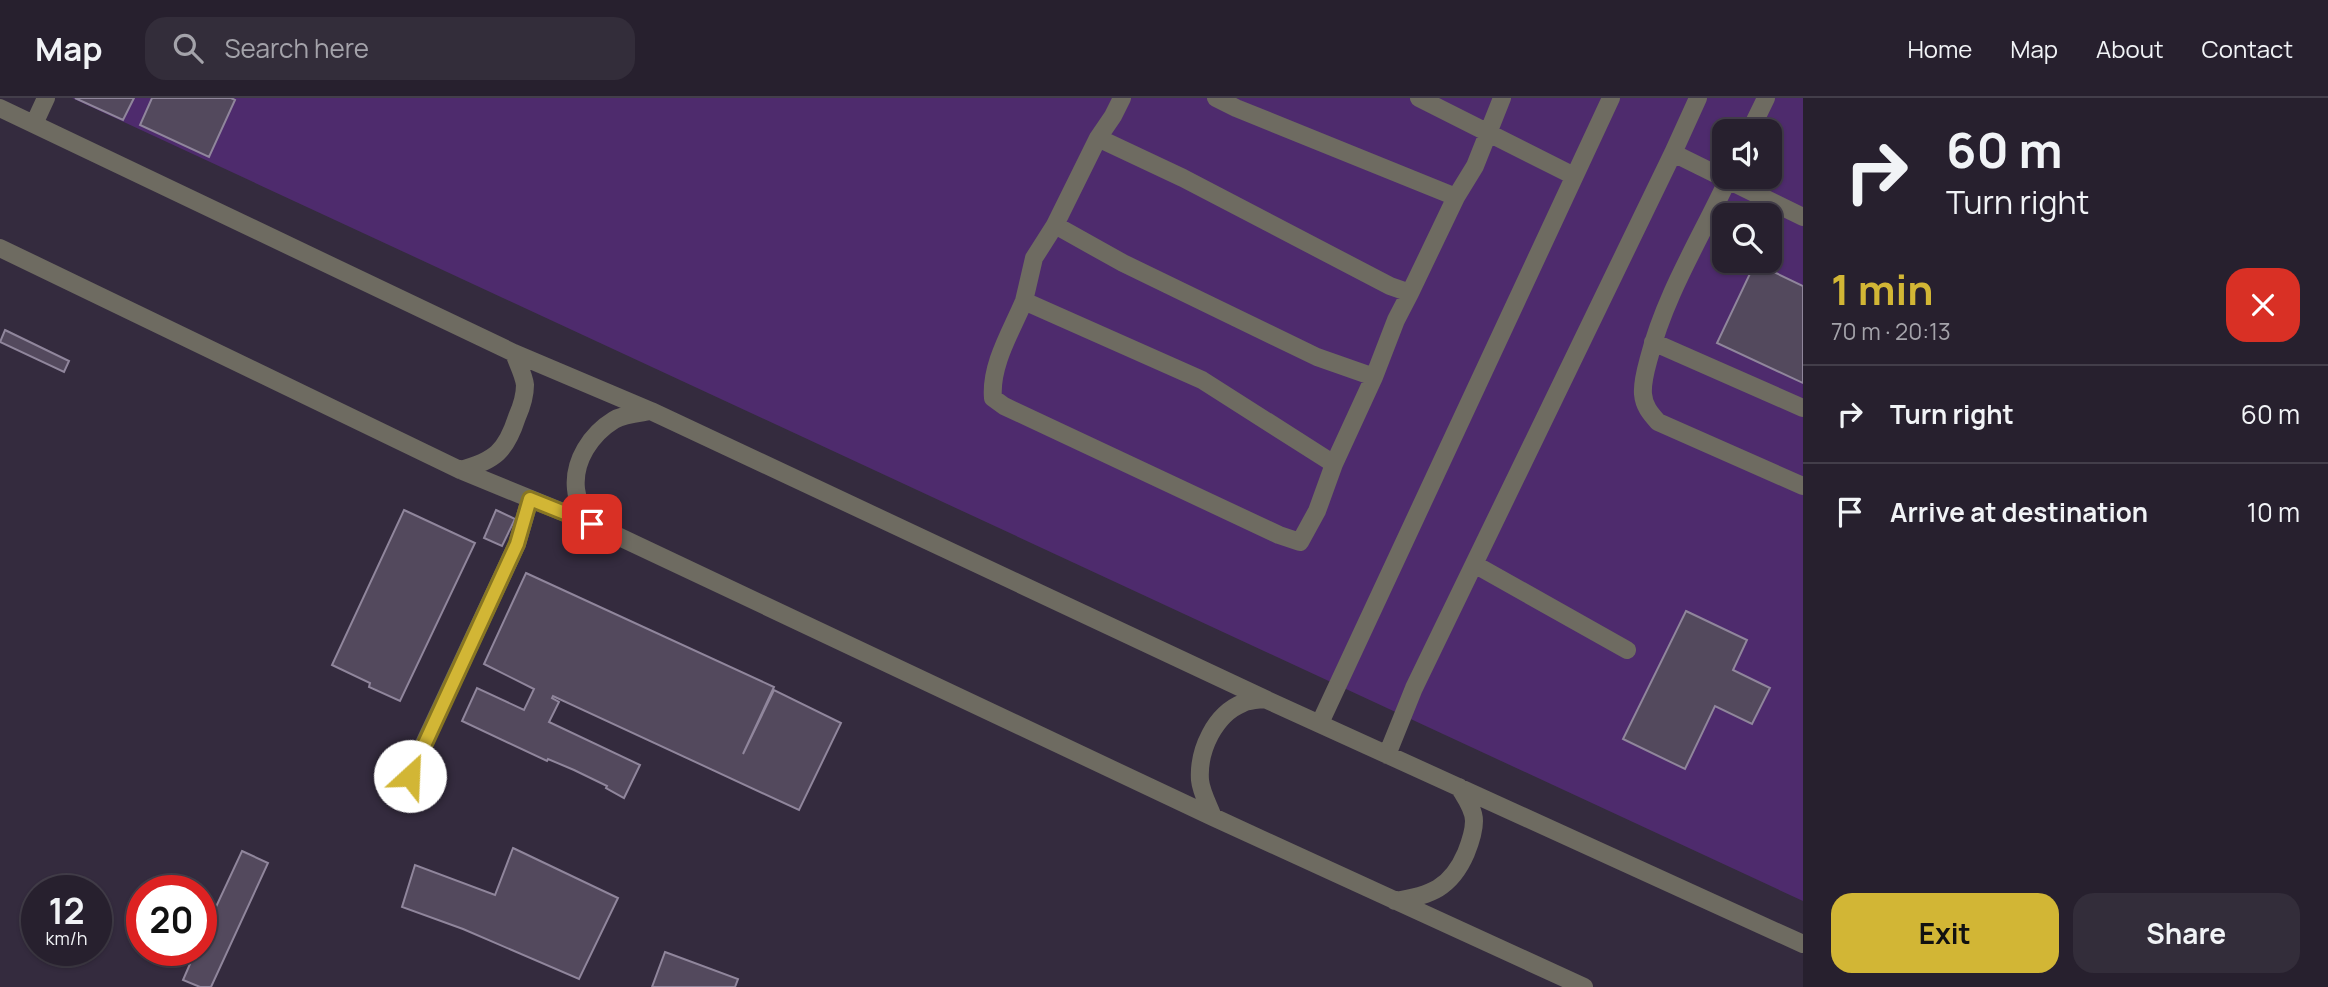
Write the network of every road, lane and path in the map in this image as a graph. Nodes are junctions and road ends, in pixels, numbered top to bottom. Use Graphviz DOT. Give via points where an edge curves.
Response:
graph roads {
  1 [pos="46,98"];
  2 [pos="1122,98"];
  3 [pos="1216,98"];
  4 [pos="1419,98"];
  5 [pos="1502,98"];
  6 [pos="1611,98"];
  7 [pos="1698,98"];
  8 [pos="1766,98"];
  9 [pos="0,108"];
  10 [pos="1756,119"];
  11 [pos="34,124"];
  12 [pos="1488,133"];
  13 [pos="1098,138"];
  14 [pos="1673,153"];
  15 [pos="1712,171"];
  16 [pos="1574,176"];
  17 [pos="1723,189"];
  18 [pos="1748,189"];
  19 [pos="1456,197"];
  20 [pos="1803,217"];
  21 [pos="1055,225"];
  22 [pos="0,248"];
  23 [pos="1410,293"];
  24 [pos="1024,301"];
  25 [pos="1653,342"];
  26 [pos="514,353"];
  27 [pos="1374,377"];
  28 [pos="1803,408"];
  29 [pos="651,411"];
  30 [pos="1334,464"];
  31 [pos="460,470"];
  32 [pos="1803,485"];
  33 [pos="530,499"];
  34 [pos="592,524"];
  35 [pos="1474,564"];
  36 [pos="1627,650"];
  37 [pos="1265,699"];
  38 [pos="1320,723"];
  39 [pos="1387,755"];
  40 [pos="410,776"];
  41 [pos="1459,787"];
  42 [pos="1213,817"];
  43 [pos="1395,901"];
  44 [pos="1803,944"];
  45 [pos="1584,987"];
  1 -- 11 [label="lane"];
  2 -- 13 [label="lane"];
  3 -- 19 [label="lane"];
  4 -- 12 [label="lane"];
  5 -- 12 [label="lane"];
  6 -- 16 [label="lane"];
  7 -- 14 [label="lane"];
  8 -- 10 [label="lane"];
  9 -- 11 [label="lane"];
  11 -- 26 [label="lane"];
  12 -- 16 [label="lane"];
  12 -- 19 [label="lane"];
  13 -- 21 [label="lane"];
  13 -- 23 [label="lane"];
  14 -- 15 [label="lane"];
  14 -- 35 [label="lane"];
  16 -- 38 [label="lane"];
  17 -- 25 [label="lane"];
  18 -- 20 [label="lane"];
  19 -- 23 [label="lane"];
  21 -- 24 [label="lane" via="1034,258"];
  21 -- 27 [label="lane" via="1317,357"];
  22 -- 31 [label="lane"];
  23 -- 27 [label="lane"];
  24 -- 30 [label="lane" via="1202,380"];
  24 -- 30 [label="lane" via="992,384 993,398 1003,406 1300,542"];
  25 -- 28 [label="lane"];
  25 -- 32 [label="lane" via="1643,396 1647,410 1658,422"];
  26 -- 29 [label="lane"];
  26 -- 31 [label="lane" via="525,384 510,440 481,465"];
  27 -- 30 [label="lane"];
  29 -- 34 [label="lane" via="615,419 590,440 578,466 576,489"];
  29 -- 37 [label="lane"];
  31 -- 33 [label="lane"];
  33 -- 34 [label="lane"];
  33 -- 40 [label="lane" via="517,544"];
  34 -- 42 [label="lane"];
  35 -- 36 [label="lane"];
  35 -- 39 [label="lane"];
  37 -- 38 [label="lane"];
  37 -- 42 [label="lane" via="1244,702 1224,714 1211,733 1200,782"];
  38 -- 39 [label="lane"];
  39 -- 41 [label="lane"];
  41 -- 43 [label="lane" via="1474,820 1460,868 1442,887"];
  41 -- 44 [label="lane"];
  42 -- 43 [label="lane"];
  43 -- 45 [label="lane"];
}
